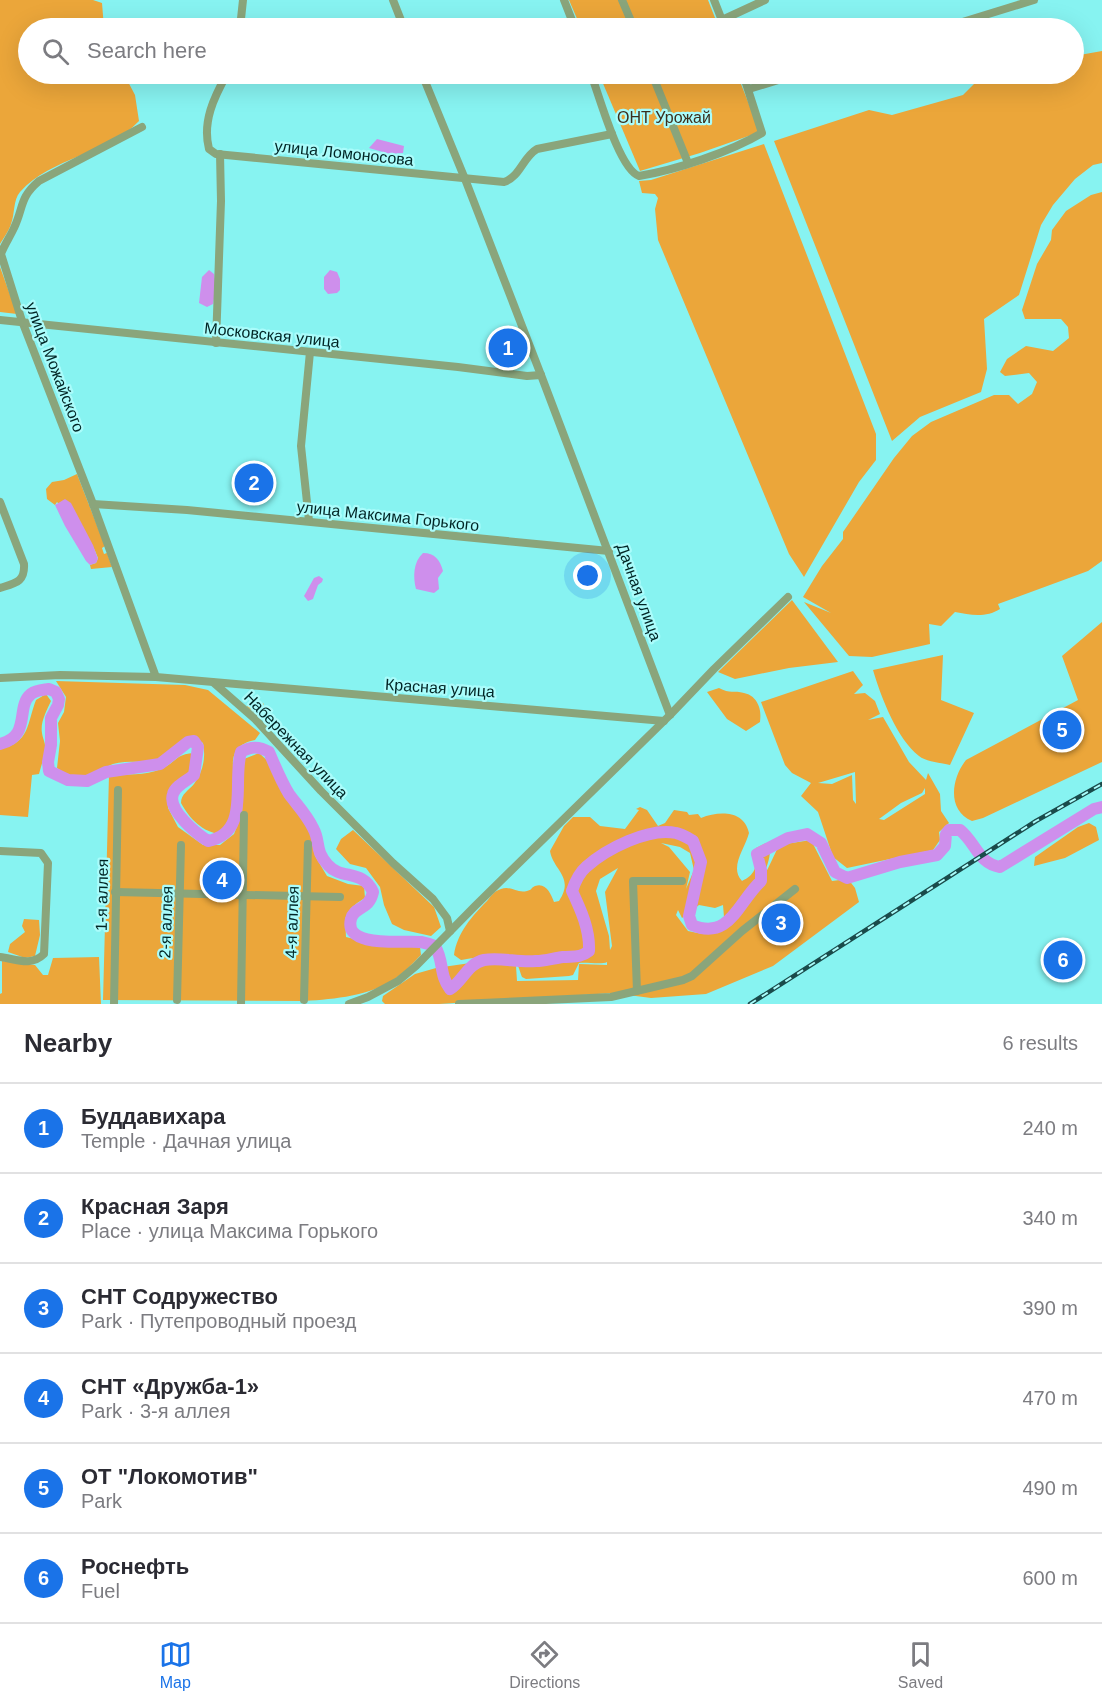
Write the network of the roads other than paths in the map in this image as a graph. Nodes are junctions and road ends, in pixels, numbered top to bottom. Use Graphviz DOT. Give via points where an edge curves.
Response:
graph roads {
  1 [pos="243,0"];
  2 [pos="393,0"];
  3 [pos="564,0"];
  4 [pos="622,0"];
  5 [pos="714,0"];
  6 [pos="765,0"];
  7 [pos="1034,0"];
  8 [pos="241,18"];
  9 [pos="400,18"];
  10 [pos="571,18"];
  11 [pos="630,18"];
  12 [pos="722,18"];
  13 [pos="734,18"];
  14 [pos="975,18"];
  15 [pos="222,84"];
  16 [pos="426,84"];
  17 [pos="594,84"];
  18 [pos="656,84"];
  19 [pos="747,84"];
  20 [pos="765,84"];
  21 [pos="749,89"];
  22 [pos="142,127"];
  23 [pos="612,134"];
  24 [pos="220,154"];
  25 [pos="688,163"];
  26 [pos="465,179"];
  27 [pos="0,320"];
  28 [pos="22,321"];
  29 [pos="216,343"];
  30 [pos="310,352"];
  31 [pos="541,375"];
  32 [pos="0,502"];
  33 [pos="93,504"];
  34 [pos="309,521"];
  35 [pos="609,551"];
  36 [pos="0,588"];
  37 [pos="788,597"];
  38 [pos="156,677"];
  39 [pos="0,678"];
  40 [pos="214,683"];
  41 [pos="667,718"];
  42 [pos="118,790"];
  43 [pos="244,815"];
  44 [pos="308,844"];
  45 [pos="182,845"];
  46 [pos="0,851"];
  47 [pos="682,881"];
  48 [pos="795,889"];
  49 [pos="115,892"];
  50 [pos="180,894"];
  51 [pos="243,895"];
  52 [pos="306,896"];
  53 [pos="340,897"];
  54 [pos="450,931"];
  55 [pos="0,957"];
  56 [pos="636,991"];
  57 [pos="177,1000"];
  58 [pos="304,1000"];
  59 [pos="241,1001"];
  60 [pos="366,1001"];
  61 [pos="114,1002"];
  62 [pos="348,1004"];
  63 [pos="459,1004"];
  1 -- 8 [label="street"];
  2 -- 9 [label="street"];
  3 -- 10 [label="street"];
  4 -- 11 [label="street"];
  5 -- 12 [label="street"];
  6 -- 13 [label="street"];
  7 -- 14 [label="street"];
  15 -- 24 [label="street" via="207,127 209,149"];
  16 -- 26 [label="street, Дачная улица"];
  17 -- 23 [label="street"];
  18 -- 25 [label="street"];
  19 -- 21 [label="street"];
  20 -- 21 [label="street"];
  21 -- 25 [label="street" via="762,133 746,143"];
  22 -- 28 [label="street, улица Можайского" via="39,181 24,198 18,221 1,254"];
  23 -- 25 [label="street" via="633,174 652,174"];
  23 -- 26 [label="street, улица Ломоносова" via="537,149 509,181"];
  24 -- 26 [label="street, улица Ломоносова"];
  24 -- 29 [label="street"];
  26 -- 31 [label="street, Дачная улица"];
  27 -- 28 [label="street, Московская улица"];
  28 -- 29 [label="street, Московская улица"];
  28 -- 33 [label="street, улица Можайского"];
  29 -- 30 [label="street, Московская улица"];
  30 -- 31 [label="street, Московская улица"];
  30 -- 34 [label="street" via="301,446"];
  31 -- 35 [label="street, Дачная улица"];
  32 -- 36 [label="street" via="25,574"];
  33 -- 34 [label="street, улица Максима Горького"];
  33 -- 38 [label="street, улица Можайского"];
  34 -- 35 [label="street, улица Максима Горького"];
  35 -- 41 [label="street, Дачная улица"];
  37 -- 41 [label="street"];
  38 -- 39 [label="street"];
  38 -- 40 [label="street"];
  40 -- 41 [label="street, Красная улица"];
  40 -- 54 [label="street, Набережная улица" via="255,719 321,791 433,899 447,918"];
  41 -- 54 [label="street"];
  42 -- 49 [label="street, 1-я аллея"];
  43 -- 51 [label="street"];
  44 -- 52 [label="street, 4-я аллея"];
  45 -- 50 [label="street, 2-я аллея"];
  46 -- 55 [label="street" via="42,853 48,863 44,954 27,962"];
  47 -- 56 [label="street" via="633,881"];
  48 -- 56 [label="street" via="692,976"];
  49 -- 50 [label="street"];
  49 -- 61 [label="street, 1-я аллея"];
  50 -- 51 [label="street"];
  50 -- 57 [label="street, 2-я аллея"];
  51 -- 52 [label="street"];
  51 -- 59 [label="street"];
  52 -- 53 [label="street"];
  52 -- 58 [label="street, 4-я аллея"];
  54 -- 60 [label="street" via="398,981"];
  56 -- 63 [label="street" via="611,997"];
  60 -- 62 [label="street"];
}
